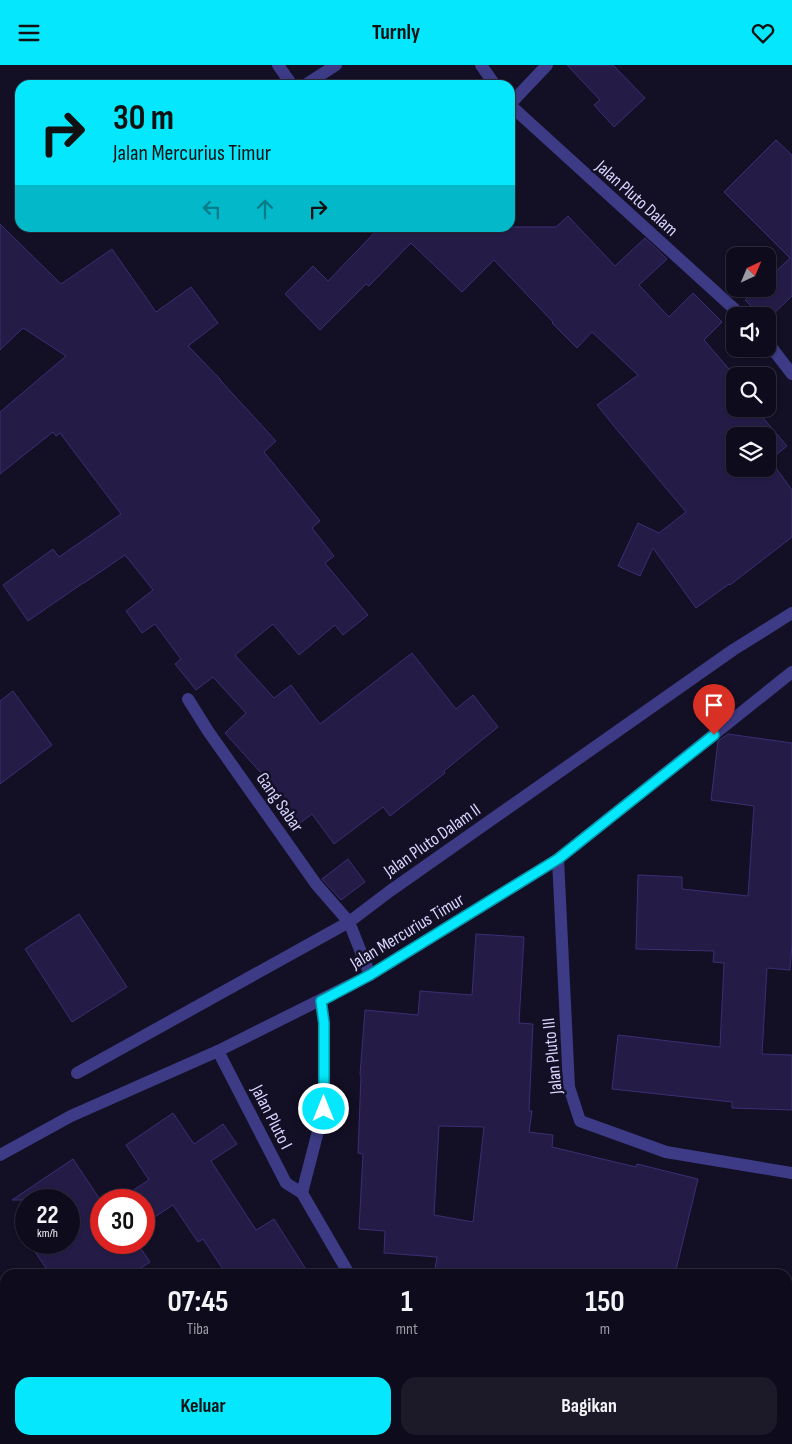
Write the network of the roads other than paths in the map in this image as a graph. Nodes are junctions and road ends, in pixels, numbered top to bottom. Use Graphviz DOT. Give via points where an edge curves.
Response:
graph roads {
  1 [pos="278,65"];
  2 [pos="336,65"];
  3 [pos="481,65"];
  4 [pos="547,65"];
  5 [pos="288,80"];
  6 [pos="313,80"];
  7 [pos="492,80"];
  8 [pos="515,99"];
  9 [pos="515,109"];
  10 [pos="732,307"];
  11 [pos="776,353"];
  12 [pos="792,374"];
  13 [pos="792,613"];
  14 [pos="792,672"];
  15 [pos="188,699"];
  16 [pos="558,859"];
  17 [pos="349,922"];
  18 [pos="370,975"];
  19 [pos="321,1001"];
  20 [pos="218,1051"];
  21 [pos="77,1073"];
  22 [pos="0,1155"];
  23 [pos="792,1173"];
  24 [pos="302,1193"];
  25 [pos="346,1269"];
  1 -- 5 [label="street"];
  2 -- 6 [label="street"];
  3 -- 7 [label="street"];
  4 -- 8 [label="street"];
  9 -- 10 [label="street, Jalan Pluto Dalam"];
  11 -- 12 [label="street"];
  13 -- 17 [label="street, Jalan Pluto Dalam II" via="733,650"];
  14 -- 16 [label="street, Jalan Mercurius Timur"];
  15 -- 17 [label="street, Gang Sabar" via="316,884"];
  16 -- 18 [label="street, Jalan Mercurius Timur"];
  16 -- 23 [label="street, Jalan Pluto III" via="569,1087 580,1121 666,1152"];
  17 -- 18 [label="street, Gang Sabar"];
  17 -- 21 [label="street, Jalan Pluto Dalam II"];
  18 -- 19 [label="street, Jalan Mercurius Timur"];
  19 -- 20 [label="street, Jalan Mercurius Timur"];
  19 -- 24 [label="street, Jalan Pluto I" via="324,1109"];
  20 -- 22 [label="street, Jalan Mercurius Timur" via="70,1116"];
  20 -- 24 [label="street, Jalan Pluto I" via="286,1183"];
  24 -- 25 [label="street, Jalan Pluto I"];
}
